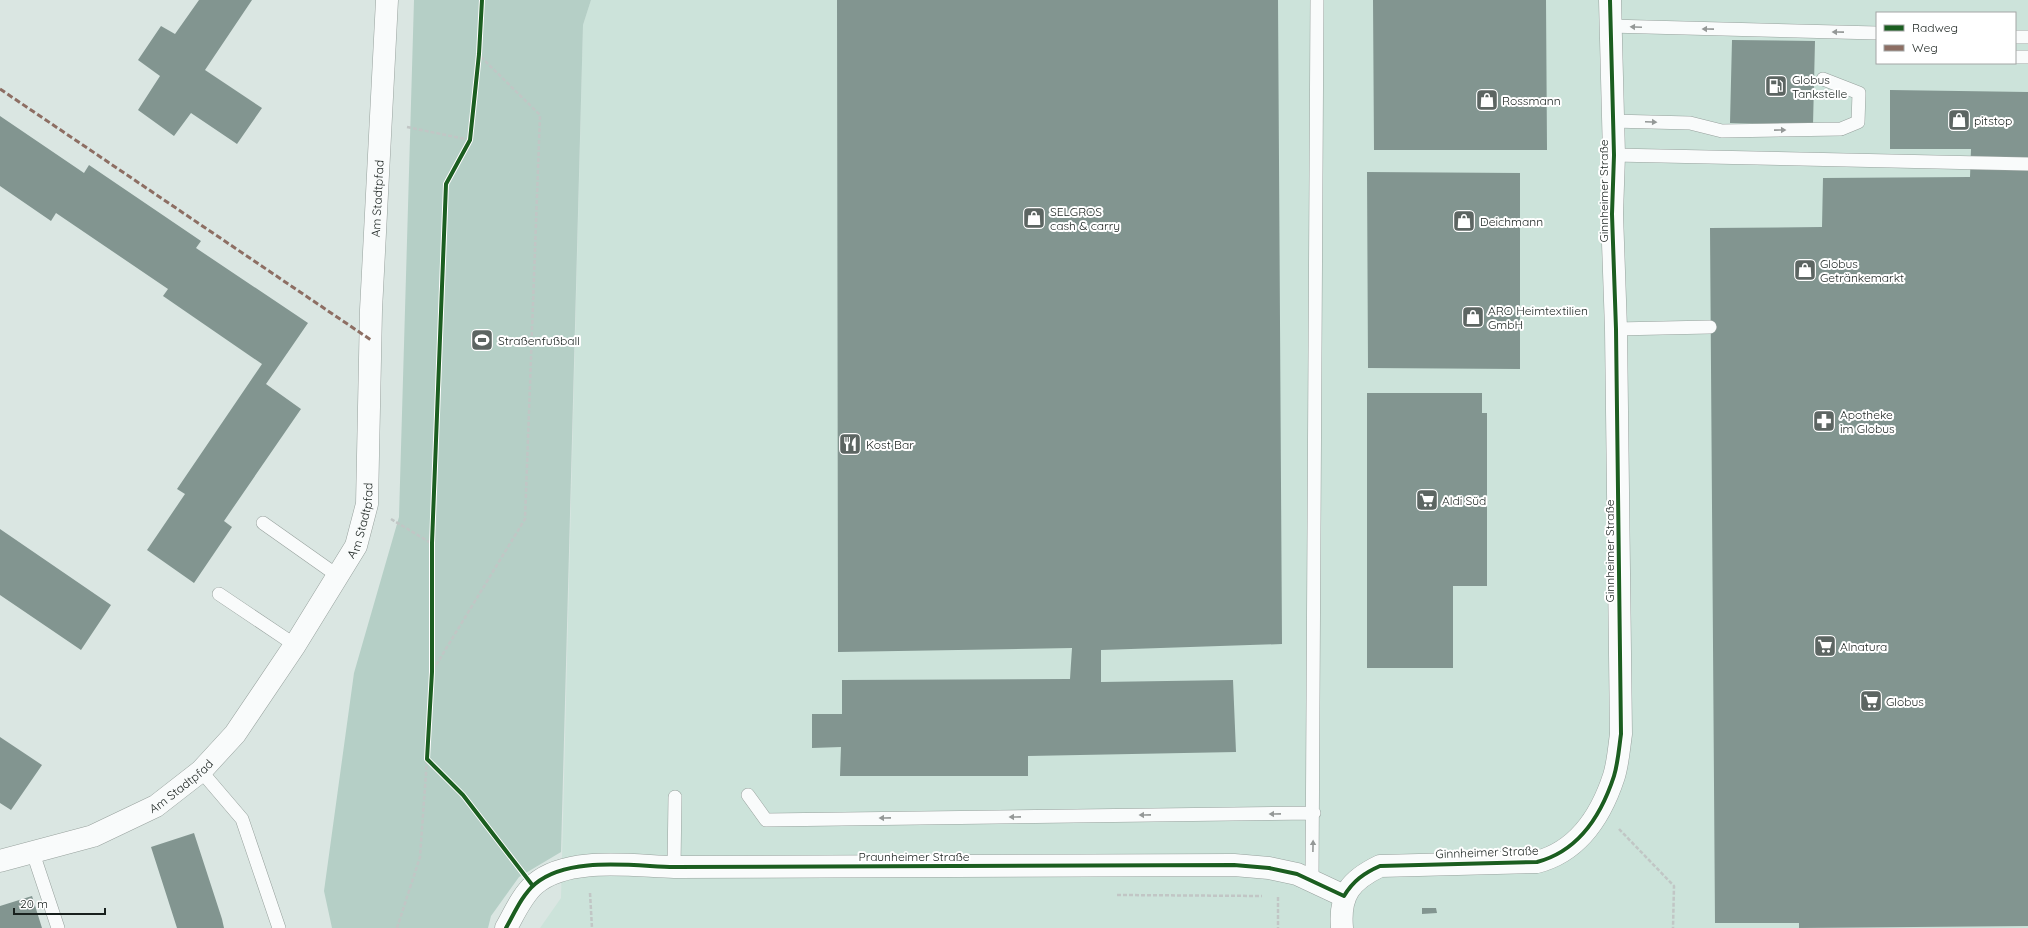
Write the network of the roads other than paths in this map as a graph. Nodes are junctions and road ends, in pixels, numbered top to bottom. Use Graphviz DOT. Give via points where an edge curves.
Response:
graph roads {
  1 [pos="387,0"];
  2 [pos="1317,0"];
  3 [pos="1610,0"];
  4 [pos="1609,26"];
  5 [pos="1876,33"];
  6 [pos="2016,36"];
  7 [pos="2028,37"];
  8 [pos="2016,57"];
  9 [pos="2028,57"];
  10 [pos="1823,79"];
  11 [pos="1612,121"];
  12 [pos="1614,154"];
  13 [pos="2028,164"];
  14 [pos="1710,327"];
  15 [pos="1616,329"];
  16 [pos="263,522"];
  17 [pos="338,576"];
  18 [pos="219,594"];
  19 [pos="295,645"];
  20 [pos="201,771"];
  21 [pos="748,796"];
  22 [pos="675,797"];
  23 [pos="1314,813"];
  24 [pos="33,853"];
  25 [pos="0,861"];
  26 [pos="674,867"];
  27 [pos="1312,880"];
  28 [pos="1344,896"];
  29 [pos="58,928"];
  30 [pos="279,928"];
  31 [pos="506,928"];
  32 [pos="1342,928"];
  1 -- 17 [label="street, Am Stadtpfad" via="371,310 367,504 356,546"];
  2 -- 23 [label="lane"];
  3 -- 4 [label="street, Ginnheimer Straße"];
  5 -- 4 [label="lane, one-way"];
  4 -- 11 [label="street, Ginnheimer Straße"];
  6 -- 7 [label="lane"];
  8 -- 9 [label="lane"];
  11 -- 10 [label="lane, one-way" via="1690,123 1722,131 1841,129 1858,122 1859,93"];
  11 -- 12 [label="street, Ginnheimer Straße"];
  12 -- 13 [label="lane"];
  12 -- 15 [label="street, Ginnheimer Straße" via="1612,214"];
  14 -- 15 [label="lane"];
  15 -- 28 [label="street, Ginnheimer Straße" via="1621,734 1614,776 1600,810 1585,833 1554,858 1537,862 1380,866 1351,884"];
  16 -- 17 [label="lane"];
  17 -- 19 [label="street, Am Stadtpfad"];
  18 -- 19 [label="lane"];
  19 -- 20 [label="street, Am Stadtpfad" via="235,734"];
  20 -- 24 [label="street, Am Stadtpfad" via="156,806 94,836"];
  20 -- 30 [label="lane" via="242,819"];
  23 -- 21 [label="lane, one-way" via="766,820"];
  22 -- 26 [label="lane"];
  27 -- 23 [label="lane, one-way"];
  24 -- 25 [label="street, Am Stadtpfad"];
  24 -- 29 [label="lane"];
  26 -- 27 [label="street, Praunheimer Straße" via="1234,865 1269,868"];
  26 -- 31 [label="street, Praunheimer Straße" via="596,865 568,868 546,876 533,886"];
  27 -- 28 [label="street, Praunheimer Straße"];
  28 -- 32 [label="street"];
}
